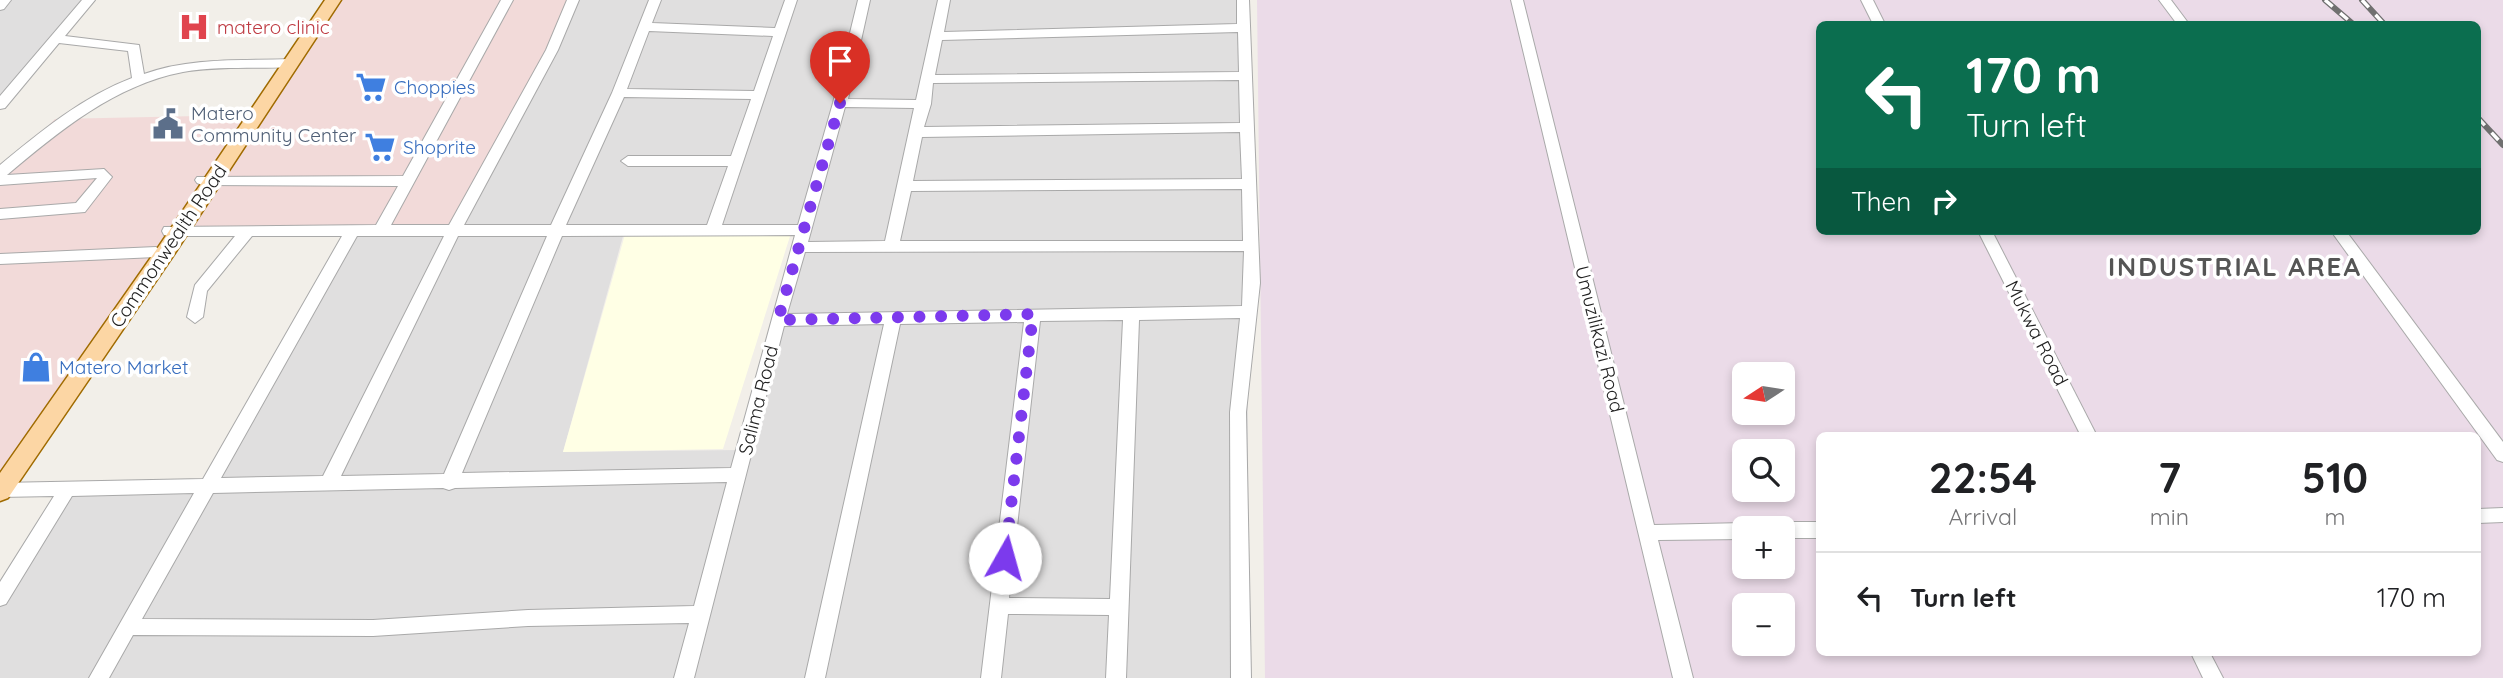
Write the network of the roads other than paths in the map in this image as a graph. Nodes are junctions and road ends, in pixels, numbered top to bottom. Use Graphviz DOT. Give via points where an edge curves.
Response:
graph roads {
  1 [pos="5,0"];
  2 [pos="89,0"];
  3 [pos="324,0"];
  4 [pos="333,0"];
  5 [pos="507,0"];
  6 [pos="573,0"];
  7 [pos="656,0"];
  8 [pos="791,0"];
  9 [pos="864,0"];
  10 [pos="944,0"];
  11 [pos="1243,0"];
  12 [pos="1517,0"];
  13 [pos="1867,0"];
  14 [pos="2165,0"];
  15 [pos="0,6"];
  16 [pos="1878,21"];
  17 [pos="2181,21"];
  18 [pos="645,27"];
  19 [pos="1242,28"];
  20 [pos="780,32"];
  21 [pos="936,36"];
  22 [pos="57,39"];
  23 [pos="286,63"];
  24 [pos="1243,76"];
  25 [pos="926,79"];
  26 [pos="139,82"];
  27 [pos="619,93"];
  28 [pos="760,95"];
  29 [pos="840,103"];
  30 [pos="924,104"];
  31 [pos="0,105"];
  32 [pos="1249,127"];
  33 [pos="918,132"];
  34 [pos="628,161"];
  35 [pos="737,161"];
  36 [pos="0,173"];
  37 [pos="0,180"];
  38 [pos="208,180"];
  39 [pos="407,181"];
  40 [pos="1250,184"];
  41 [pos="904,186"];
  42 [pos="0,214"];
  43 [pos="556,229"];
  44 [pos="382,230"];
  45 [pos="454,230"];
  46 [pos="713,230"];
  47 [pos="803,230"];
  48 [pos="175,231"];
  49 [pos="248,231"];
  50 [pos="352,231"];
  51 [pos="1987,235"];
  52 [pos="2341,235"];
  53 [pos="892,245"];
  54 [pos="1252,246"];
  55 [pos="799,247"];
  56 [pos="156,252"];
  57 [pos="0,259"];
  58 [pos="1250,312"];
  59 [pos="1131,313"];
  60 [pos="1033,314"];
  61 [pos="195,317"];
  62 [pos="892,318"];
  63 [pos="778,320"];
  64 [pos="2088,432"];
  65 [pos="2503,455"];
  66 [pos="0,473"];
  67 [pos="739,475"];
  68 [pos="449,483"];
  69 [pos="328,484"];
  70 [pos="209,485"];
  71 [pos="68,488"];
  72 [pos="0,491"];
  73 [pos="2481,516"];
  74 [pos="2503,516"];
  75 [pos="1795,530"];
  76 [pos="1816,530"];
  77 [pos="1732,531"];
  78 [pos="1648,533"];
  79 [pos="0,598"];
  80 [pos="1000,606"];
  81 [pos="1117,607"];
  82 [pos="701,614"];
  83 [pos="128,627"];
  84 [pos="2202,656"];
  85 [pos="99,678"];
  86 [pos="684,678"];
  87 [pos="815,678"];
  88 [pos="991,678"];
  89 [pos="1116,678"];
  90 [pos="1241,678"];
  91 [pos="1683,678"];
  92 [pos="2213,678"];
  1 -- 15 [label="street"];
  2 -- 22 [label="street"];
  3 -- 23 [label="main road, Commonwealth Road"];
  4 -- 23 [label="main road, Commonwealth Road"];
  5 -- 39 [label="street"];
  6 -- 45 [label="street" via="552,50"];
  7 -- 18 [label="street"];
  8 -- 20 [label="street"];
  9 -- 29 [label="street, Salima Road"];
  10 -- 21 [label="street"];
  11 -- 19 [label="street"];
  12 -- 78 [label="street, Umuzilikazi Road"];
  13 -- 16 [label="street"];
  14 -- 17 [label="street"];
  18 -- 20 [label="street"];
  18 -- 27 [label="street"];
  19 -- 21 [label="street"];
  19 -- 24 [label="street"];
  20 -- 28 [label="street"];
  21 -- 25 [label="street"];
  22 -- 26 [label="street" via="134,48"];
  22 -- 31 [label="street"];
  23 -- 26 [label="street" via="185,68"];
  23 -- 38 [label="main road, Commonwealth Road"];
  24 -- 25 [label="street"];
  24 -- 32 [label="street"];
  25 -- 30 [label="street"];
  26 -- 36 [label="street" via="57,125"];
  27 -- 28 [label="street"];
  27 -- 43 [label="street"];
  28 -- 35 [label="street"];
  29 -- 30 [label="street"];
  29 -- 47 [label="street, Salima Road"];
  30 -- 33 [label="street"];
  32 -- 33 [label="street"];
  32 -- 40 [label="street"];
  33 -- 41 [label="street"];
  34 -- 35 [label="street"];
  35 -- 46 [label="street"];
  37 -- 42 [label="street" via="99,173 105,177 80,208"];
  38 -- 39 [label="street"];
  38 -- 48 [label="main road, Commonwealth Road"];
  39 -- 44 [label="street"];
  40 -- 41 [label="street"];
  40 -- 54 [label="street"];
  41 -- 53 [label="street"];
  43 -- 45 [label="street"];
  43 -- 46 [label="street"];
  43 -- 68 [label="street"];
  44 -- 45 [label="street"];
  44 -- 50 [label="street"];
  45 -- 69 [label="street"];
  46 -- 47 [label="street"];
  47 -- 55 [label="street, Salima Road"];
  48 -- 49 [label="street"];
  48 -- 56 [label="main road, Commonwealth Road"];
  48 -- 72 [label="main road, Commonwealth Road"];
  49 -- 50 [label="street"];
  49 -- 61 [label="street" via="200,289"];
  50 -- 70 [label="street"];
  51 -- 64 [label="street, Mukwa Road"];
  52 -- 65 [label="street"];
  53 -- 54 [label="street"];
  53 -- 55 [label="street"];
  54 -- 58 [label="street"];
  55 -- 63 [label="street, Salima Road"];
  56 -- 57 [label="street"];
  56 -- 66 [label="main road, Commonwealth Road"];
  58 -- 59 [label="street"];
  58 -- 90 [label="street" via="1238,412"];
  59 -- 60 [label="street"];
  59 -- 81 [label="street"];
  60 -- 62 [label="street"];
  60 -- 80 [label="street"];
  62 -- 63 [label="street"];
  62 -- 87 [label="street"];
  63 -- 67 [label="street, Salima Road"];
  67 -- 68 [label="street"];
  67 -- 82 [label="street, Salima Road"];
  68 -- 69 [label="street"];
  69 -- 70 [label="street"];
  70 -- 71 [label="street"];
  70 -- 83 [label="street"];
  71 -- 72 [label="street"];
  71 -- 79 [label="street"];
  73 -- 74 [label="street"];
  75 -- 76 [label="street"];
  77 -- 78 [label="street"];
  78 -- 91 [label="street, Umuzilikazi Road"];
  80 -- 81 [label="street"];
  80 -- 88 [label="street"];
  81 -- 89 [label="street"];
  82 -- 83 [label="street" via="373,628"];
  82 -- 86 [label="street, Salima Road"];
  83 -- 85 [label="street"];
  84 -- 92 [label="street"];
}
